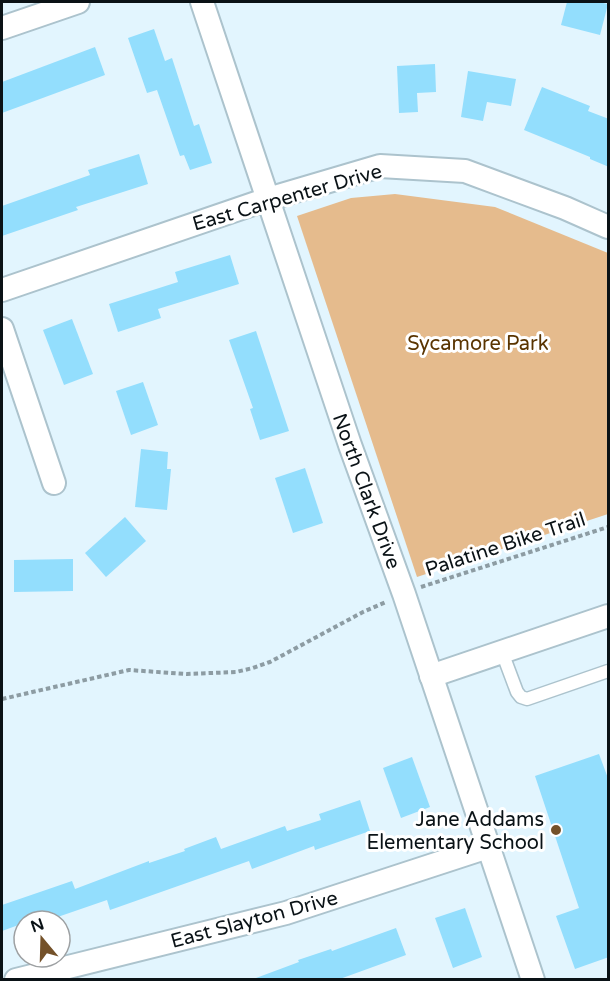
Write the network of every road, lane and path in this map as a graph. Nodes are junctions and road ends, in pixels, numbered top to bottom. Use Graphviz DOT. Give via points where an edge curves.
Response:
graph roads {
  1 [pos="78,2"];
  2 [pos="202,2"];
  3 [pos="2,28"];
  4 [pos="268,199"];
  5 [pos="609,227"];
  6 [pos="2,290"];
  7 [pos="2,329"];
  8 [pos="54,483"];
  9 [pos="609,526"];
  10 [pos="404,594"];
  11 [pos="609,616"];
  12 [pos="502,652"];
  13 [pos="609,671"];
  14 [pos="431,676"];
  15 [pos="2,699"];
  16 [pos="488,847"];
  17 [pos="16,980"];
  18 [pos="533,980"];
  1 -- 3 [label="street"];
  2 -- 4 [label="street, North Clark Drive"];
  4 -- 5 [label="street, East Carpenter Drive" via="380,166 465,171"];
  4 -- 6 [label="street, East Carpenter Drive"];
  4 -- 10 [label="street, North Clark Drive"];
  7 -- 8 [label="street"];
  9 -- 10 [label="path, Palatine Bike Trail"];
  10 -- 14 [label="street, North Clark Drive"];
  10 -- 15 [label="path, Palatine Bike Trail" via="253,668 187,674 129,670"];
  11 -- 12 [label="street"];
  12 -- 13 [label="lane" via="517,692 527,699"];
  12 -- 14 [label="street"];
  14 -- 16 [label="street, North Clark Drive"];
  16 -- 17 [label="street, East Slayton Drive" via="286,913"];
  16 -- 18 [label="street, North Clark Drive"];
}
